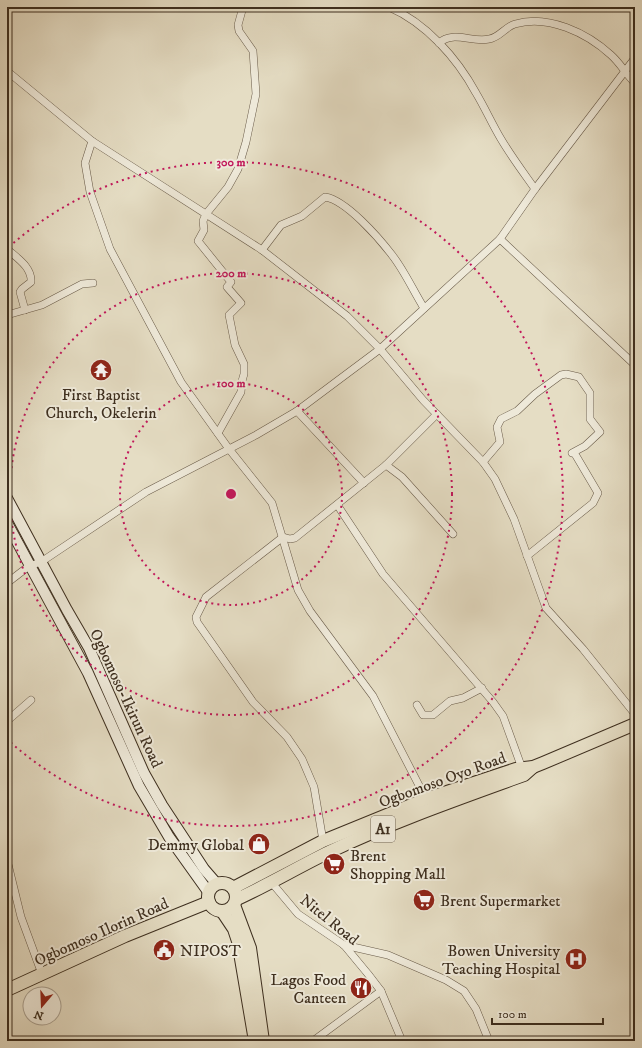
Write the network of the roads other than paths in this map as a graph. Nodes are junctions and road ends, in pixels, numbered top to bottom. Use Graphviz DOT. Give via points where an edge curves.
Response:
graph roads {
  1 [pos="244,7"];
  2 [pos="389,7"];
  3 [pos="439,43"];
  4 [pos="635,58"];
  5 [pos="7,71"];
  6 [pos="624,72"];
  7 [pos="635,83"];
  8 [pos="92,141"];
  9 [pos="535,189"];
  10 [pos="206,214"];
  11 [pos="500,239"];
  12 [pos="7,249"];
  13 [pos="262,250"];
  14 [pos="93,283"];
  15 [pos="424,308"];
  16 [pos="25,310"];
  17 [pos="7,315"];
  18 [pos="380,349"];
  19 [pos="635,365"];
  20 [pos="298,411"];
  21 [pos="437,414"];
  22 [pos="218,433"];
  23 [pos="229,448"];
  24 [pos="483,462"];
  25 [pos="386,465"];
  26 [pos="364,483"];
  27 [pos="7,498"];
  28 [pos="338,506"];
  29 [pos="7,523"];
  30 [pos="453,534"];
  31 [pos="283,537"];
  32 [pos="527,556"];
  33 [pos="41,562"];
  34 [pos="29,566"];
  35 [pos="7,583"];
  36 [pos="482,688"];
  37 [pos="31,700"];
  38 [pos="417,705"];
  39 [pos="635,714"];
  40 [pos="7,721"];
  41 [pos="635,724"];
  42 [pos="526,770"];
  43 [pos="426,799"];
  44 [pos="323,841"];
  45 [pos="7,860"];
  46 [pos="272,883"];
  47 [pos="212,893"];
  48 [pos="235,897"];
  49 [pos="222,911"];
  50 [pos="344,944"];
  51 [pos="42,974"];
  52 [pos="7,990"];
  53 [pos="381,991"];
  54 [pos="255,1041"];
  55 [pos="263,1041"];
  56 [pos="313,1041"];
  57 [pos="402,1041"];
  58 [pos="489,1041"];
  1 -- 10 [label="street" via="238,25 239,31 253,51 256,94 238,169"];
  2 -- 3 [label="street" via="401,12"];
  3 -- 6 [label="street" via="453,36 491,39 503,29 526,22 555,23 596,43 618,62"];
  3 -- 9 [label="street" via="467,77 506,148"];
  4 -- 6 [label="street"];
  5 -- 8 [label="street"];
  6 -- 7 [label="street"];
  6 -- 9 [label="street"];
  8 -- 10 [label="street"];
  8 -- 22 [label="street" via="85,163 90,192 110,249 181,382"];
  9 -- 11 [label="street"];
  10 -- 13 [label="street"];
  10 -- 22 [label="street" via="202,221 204,230 198,241 231,282 227,287 241,304 229,316 236,350 244,364 241,392"];
  11 -- 15 [label="street"];
  11 -- 19 [label="street"];
  12 -- 16 [label="street" via="32,276 31,282 20,292"];
  13 -- 15 [label="street" via="281,225 302,216 325,197 334,198 346,206 393,256"];
  13 -- 18 [label="street" via="347,316"];
  14 -- 16 [label="street" via="82,284 42,305"];
  15 -- 18 [label="street"];
  16 -- 17 [label="street"];
  18 -- 20 [label="street"];
  18 -- 21 [label="street"];
  20 -- 23 [label="street"];
  20 -- 26 [label="street"];
  21 -- 24 [label="street"];
  21 -- 25 [label="street"];
  22 -- 23 [label="street"];
  23 -- 31 [label="street" via="272,503"];
  23 -- 33 [label="street" via="146,492"];
  24 -- 32 [label="street" via="495,479 514,519"];
  24 -- 32 [label="street" via="500,442 498,422 517,411 535,394 561,376 566,374 578,377 590,393 590,419 600,432 585,446 572,453 598,493 593,503"];
  25 -- 26 [label="street"];
  25 -- 30 [label="street" via="402,477"];
  26 -- 28 [label="street"];
  27 -- 33 [label="main road, Ogbomoso-Ikirun Road"];
  28 -- 31 [label="street" via="295,538 290,540"];
  28 -- 36 [label="street" via="388,580"];
  29 -- 34 [label="main road, Ogbomoso-Ikirun Road"];
  31 -- 43 [label="street" via="298,590 310,611 373,696"];
  31 -- 44 [label="street" via="206,597 196,617 253,702 287,737 302,759 314,786"];
  32 -- 39 [label="street" via="546,608"];
  33 -- 34 [label="street"];
  33 -- 47 [label="main road, Ogbomoso-Ikirun Road" via="90,648 148,779 204,869"];
  34 -- 35 [label="street"];
  34 -- 47 [label="main road, Ogbomoso-Ikirun Road" via="88,673 139,786 169,837"];
  36 -- 38 [label="street" via="463,698 450,701 433,715 423,715"];
  36 -- 42 [label="street" via="503,716"];
  37 -- 40 [label="street"];
  41 -- 42 [label="main road, Ogbomoso Oyo Road / A1"];
  42 -- 43 [label="main road, Ogbomoso Oyo Road / A1"];
  42 -- 46 [label="main road, Ogbomoso Oyo Road / A1" via="329,852"];
  43 -- 44 [label="main road, Ogbomoso Oyo Road / A1"];
  44 -- 48 [label="main road, Ogbomoso Oyo Road / A1"];
  45 -- 51 [label="street" via="21,917"];
  46 -- 48 [label="main road, Ogbomoso Oyo Road / A1"];
  46 -- 50 [label="street, Nitel Road" via="298,914"];
  47 -- 48 [label="main road" via="226,884"];
  47 -- 49 [label="main road" via="213,908"];
  47 -- 51 [label="main road, Ogbomoso Ilorin Road"];
  48 -- 49 [label="main road, A1" via="227,910"];
  48 -- 55 [label="main road" via="250,948"];
  49 -- 54 [label="main road" via="234,929 238,941"];
  50 -- 53 [label="street, Nitel Road"];
  50 -- 58 [label="street" via="388,955 446,980 464,991 476,1009"];
  51 -- 52 [label="main road, Ogbomoso Ilorin Road"];
  53 -- 56 [label="street"];
  53 -- 57 [label="street, Nitel Road"];
}
